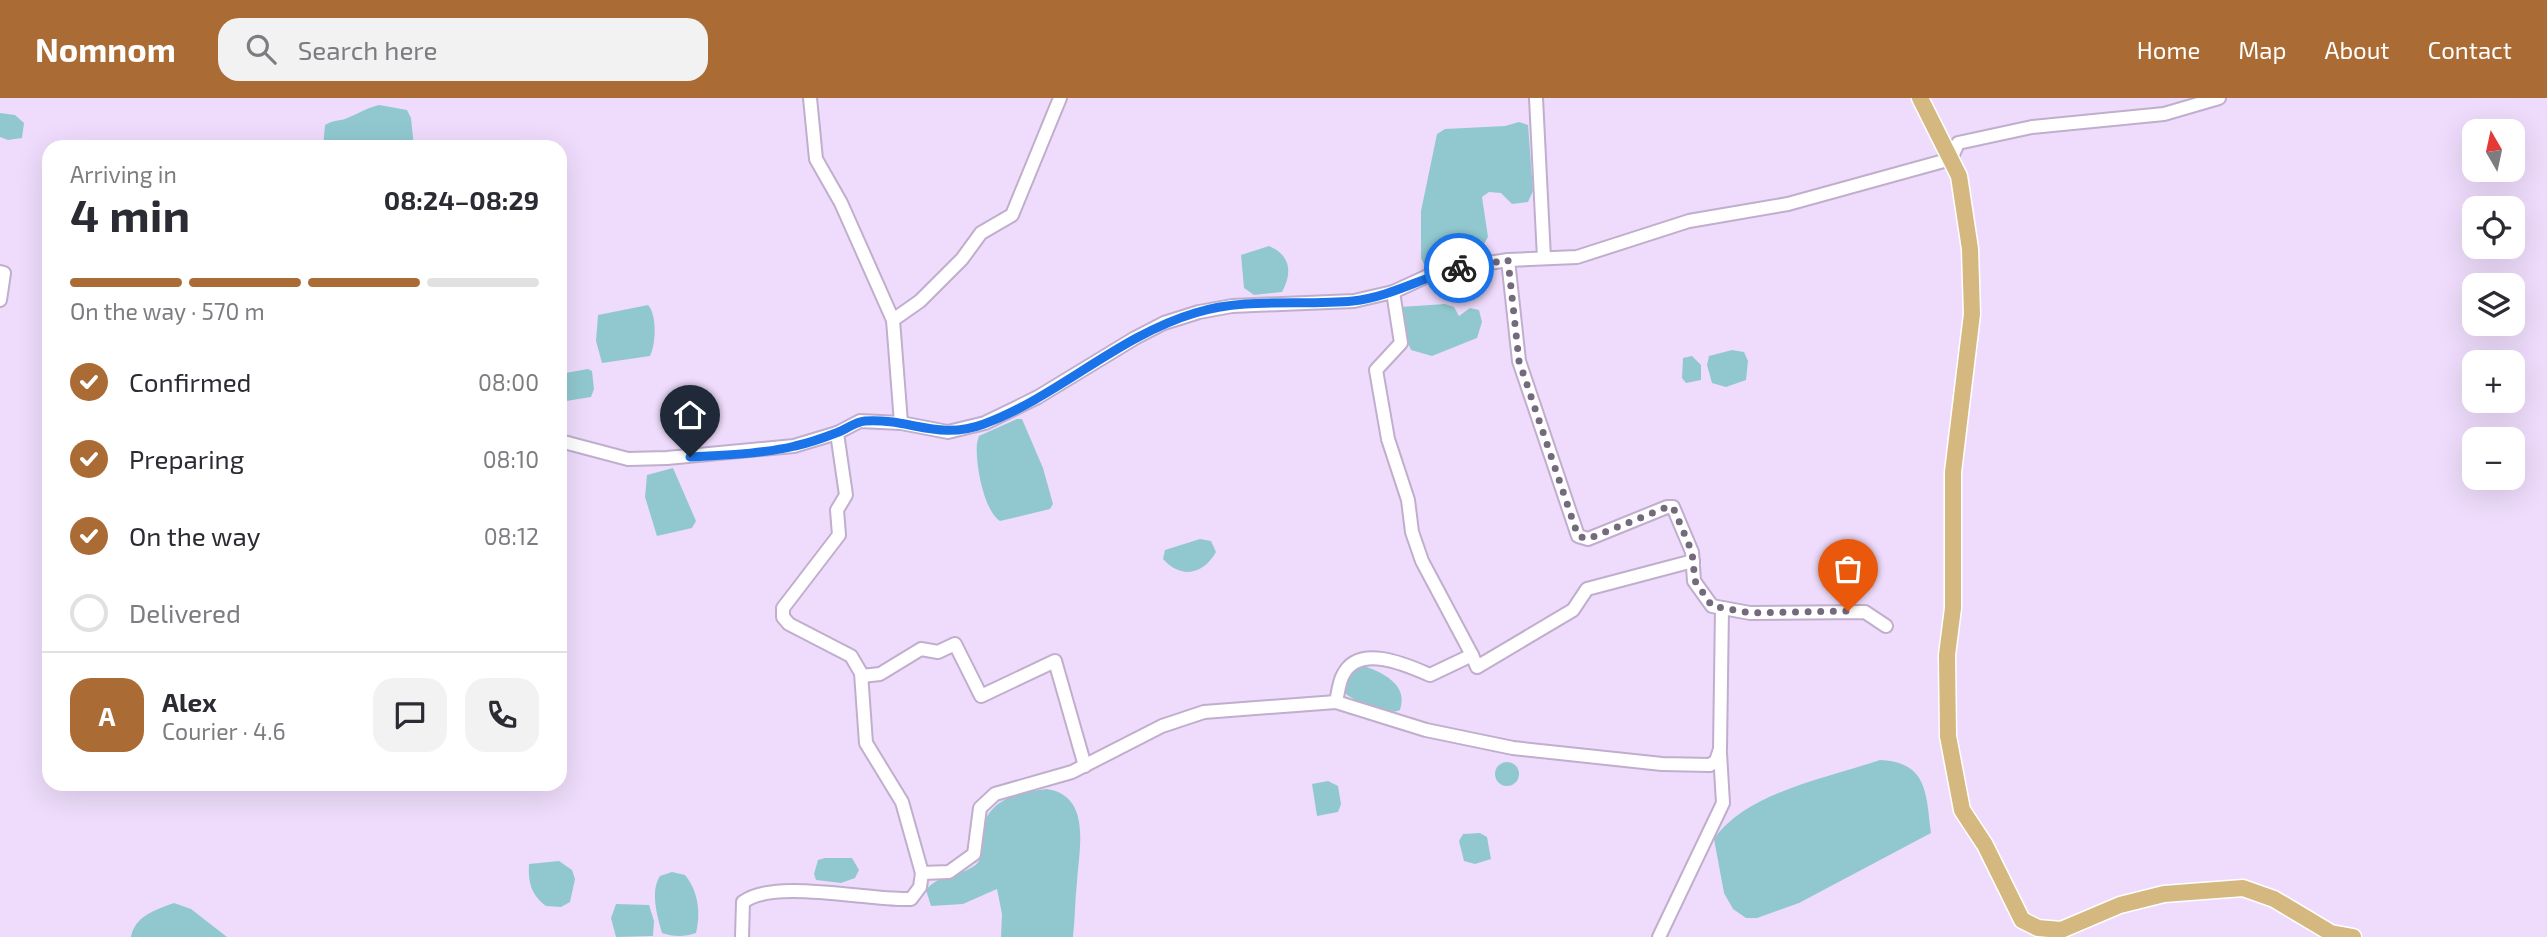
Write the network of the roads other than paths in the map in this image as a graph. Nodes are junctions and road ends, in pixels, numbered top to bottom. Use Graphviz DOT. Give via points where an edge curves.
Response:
graph roads {
  1 [pos="810,98"];
  2 [pos="1060,98"];
  3 [pos="1536,98"];
  4 [pos="1920,98"];
  5 [pos="2218,98"];
  6 [pos="1951,159"];
  7 [pos="1544,258"];
  8 [pos="1508,260"];
  9 [pos="0,272"];
  10 [pos="1393,292"];
  11 [pos="0,300"];
  12 [pos="893,320"];
  13 [pos="901,423"];
  14 [pos="837,433"];
  15 [pos="567,443"];
  16 [pos="1693,561"];
  17 [pos="1721,608"];
  18 [pos="1886,626"];
  19 [pos="1472,655"];
  20 [pos="862,676"];
  21 [pos="1336,702"];
  22 [pos="1720,749"];
  23 [pos="1085,765"];
  24 [pos="922,873"];
  25 [pos="742,937"];
  26 [pos="1659,937"];
  27 [pos="2353,937"];
  1 -- 12 [label="street" via="816,159 841,203"];
  2 -- 12 [label="street" via="1012,215 981,233 920,301"];
  3 -- 7 [label="street"];
  4 -- 6 [label="main road"];
  5 -- 6 [label="street" via="2164,114 2032,127 1958,143"];
  6 -- 7 [label="street" via="1788,204 1689,221 1577,257"];
  6 -- 27 [label="main road" via="1959,176 1970,248 1972,314 1953,472 1953,608 1947,655 1948,736 1962,810 2022,920 2038,928 2061,930 2120,905 2164,894 2244,888 2274,899 2331,933"];
  7 -- 8 [label="street"];
  8 -- 10 [label="street" via="1430,275"];
  8 -- 16 [label="street" via="1519,361 1578,536 1588,539 1673,507"];
  9 -- 11 [label="street" via="4,273"];
  10 -- 13 [label="street" via="1354,301 1256,304 1199,312 1145,333 985,423 948,432"];
  10 -- 19 [label="street" via="1401,343 1376,370 1388,439 1422,561"];
  12 -- 13 [label="street"];
  13 -- 14 [label="street" via="860,421"];
  14 -- 15 [label="street" via="794,446 667,458 628,459"];
  14 -- 20 [label="street" via="846,495 837,510 839,535 783,608 783,617 851,656"];
  16 -- 17 [label="street" via="1695,581 1712,606"];
  16 -- 19 [label="street" via="1587,589 1573,610 1477,667"];
  17 -- 18 [label="street" via="1750,613 1865,612"];
  17 -- 22 [label="street"];
  19 -- 21 [label="street" via="1430,675 1394,660 1363,659 1342,676"];
  20 -- 23 [label="street" via="880,674 921,649 938,652 955,644 981,696 1055,661"];
  20 -- 24 [label="street" via="866,743 902,802"];
  21 -- 22 [label="street" via="1426,730 1513,748 1710,765"];
  21 -- 23 [label="street" via="1203,712 1162,726"];
  22 -- 26 [label="street" via="1723,803"];
  23 -- 24 [label="street" via="995,794 980,808 974,854 949,872"];
  24 -- 25 [label="street" via="920,887 911,899 791,891 752,895 743,902"];
}
